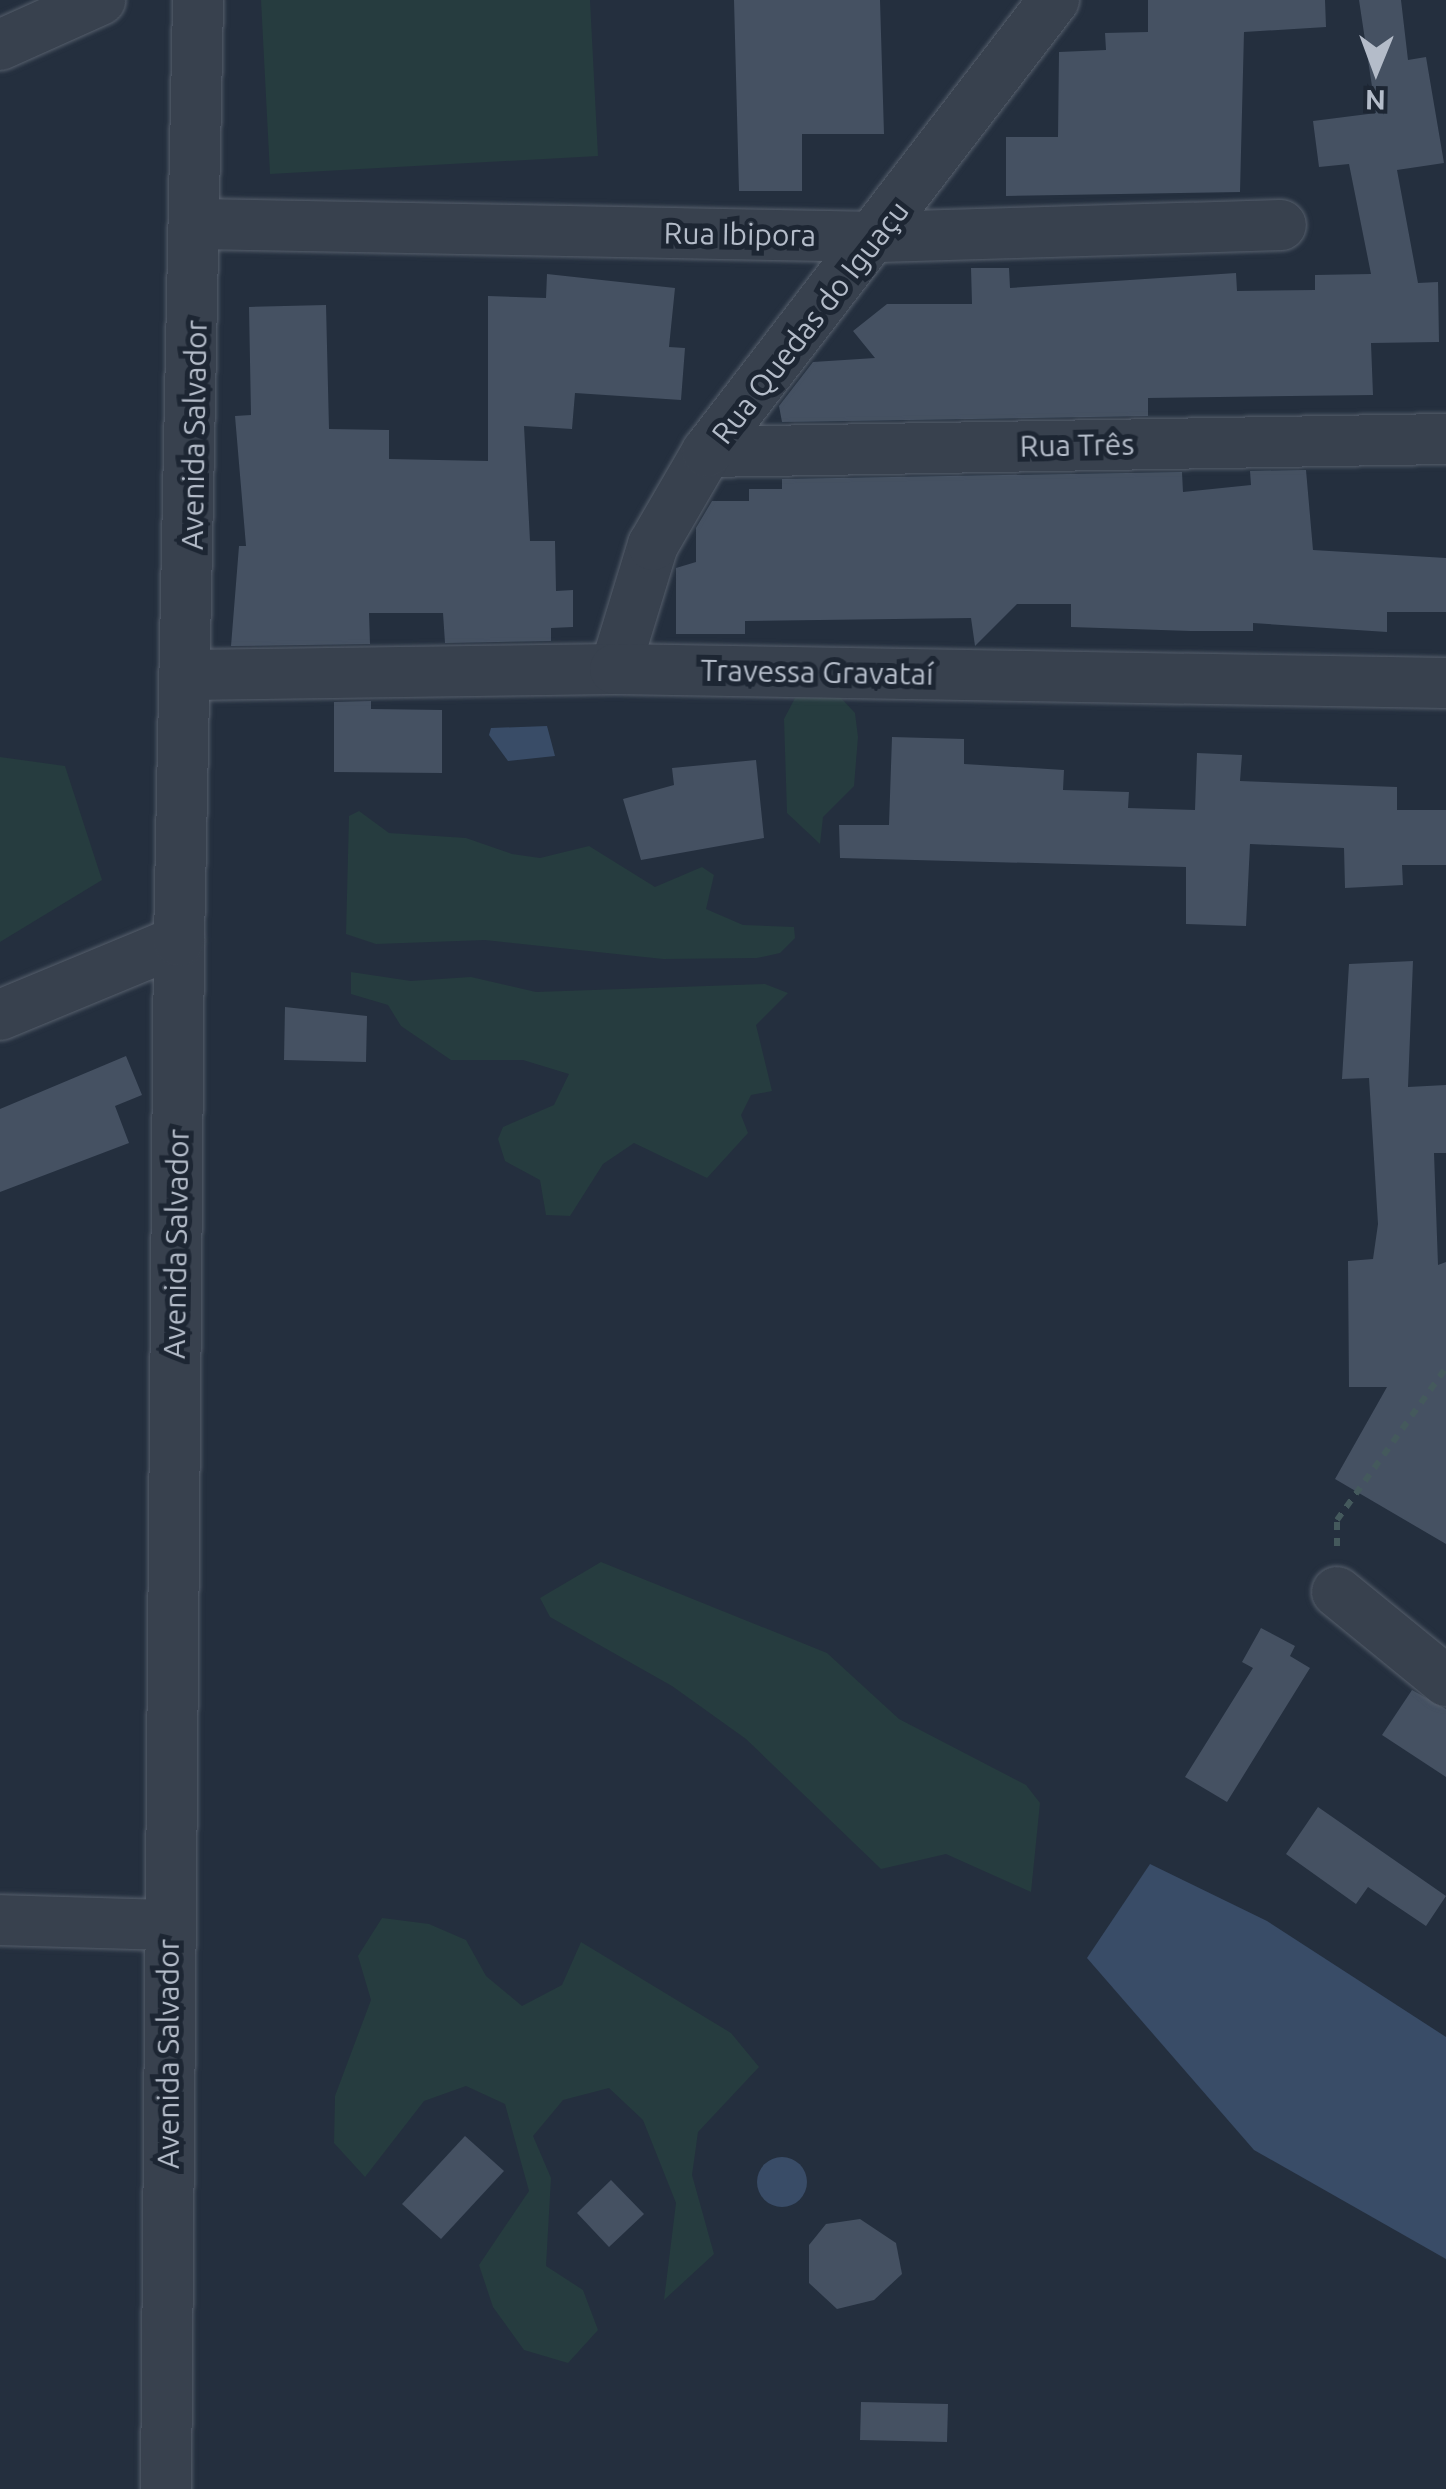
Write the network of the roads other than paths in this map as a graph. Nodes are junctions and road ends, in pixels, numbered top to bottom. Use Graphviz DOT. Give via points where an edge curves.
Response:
graph roads {
  1 [pos="100,0"];
  2 [pos="198,0"];
  3 [pos="1054,0"];
  4 [pos="0,45"];
  5 [pos="199,224"];
  6 [pos="1281,225"];
  7 [pos="879,237"];
  8 [pos="1446,438"];
  9 [pos="707,452"];
  10 [pos="614,669"];
  11 [pos="189,675"];
  12 [pos="1446,683"];
  13 [pos="179,941"];
  14 [pos="0,1015"];
  15 [pos="1337,1592"];
  16 [pos="1446,1681"];
  17 [pos="0,1920"];
  18 [pos="168,1925"];
  19 [pos="166,2489"];
  1 -- 4 [label="street"];
  2 -- 5 [label="street, Avenida Salvador"];
  3 -- 7 [label="street, Rua Quedas do Iguaçu"];
  5 -- 7 [label="street, Rua Ibipora"];
  5 -- 11 [label="street, Avenida Salvador"];
  6 -- 7 [label="street, Rua Ibipora"];
  7 -- 9 [label="street, Rua Quedas do Iguaçu"];
  8 -- 9 [label="street, Rua Três"];
  9 -- 10 [label="street, Rua Quedas do Iguaçu" via="653,546"];
  10 -- 11 [label="street, Travessa Gravataí"];
  10 -- 12 [label="street, Travessa Gravataí"];
  11 -- 13 [label="street, Avenida Salvador"];
  13 -- 14 [label="street"];
  13 -- 18 [label="street, Avenida Salvador"];
  15 -- 16 [label="street"];
  17 -- 18 [label="street"];
  18 -- 19 [label="street, Avenida Salvador"];
}
